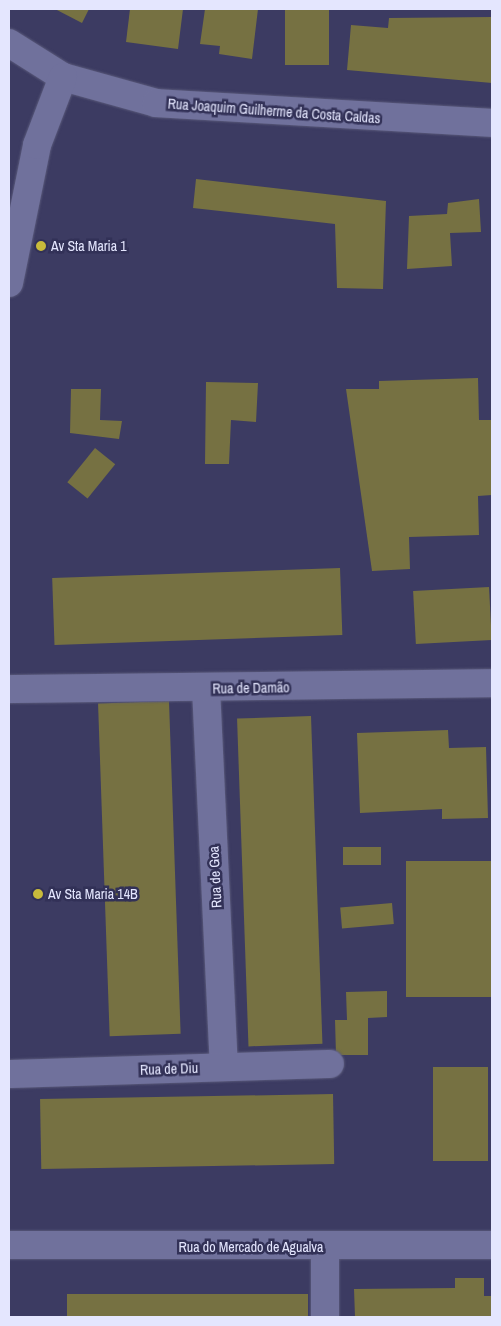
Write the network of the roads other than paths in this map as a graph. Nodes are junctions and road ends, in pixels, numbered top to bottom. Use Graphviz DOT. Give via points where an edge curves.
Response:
graph roads {
  1 [pos="9,43"];
  2 [pos="63,76"];
  3 [pos="492,123"];
  4 [pos="9,283"];
  5 [pos="492,684"];
  6 [pos="206,688"];
  7 [pos="9,689"];
  8 [pos="330,1064"];
  9 [pos="224,1067"];
  10 [pos="9,1074"];
  11 [pos="9,1245"];
  12 [pos="492,1245"];
  13 [pos="325,1248"];
  14 [pos="326,1317"];
  1 -- 2 [label="street, Rua Joaquim Guilherme da Costa Caldas"];
  2 -- 3 [label="street, Rua Joaquim Guilherme da Costa Caldas" via="156,104"];
  2 -- 4 [label="street" via="37,145"];
  5 -- 6 [label="street, Rua de Damão"];
  6 -- 7 [label="street, Rua de Damão"];
  6 -- 9 [label="street, Rua de Goa"];
  8 -- 9 [label="street, Rua de Diu"];
  9 -- 10 [label="street, Rua de Diu"];
  11 -- 13 [label="street, Rua do Mercado de Agualva"];
  12 -- 13 [label="street, Rua do Mercado de Agualva"];
  13 -- 14 [label="street"];
}
